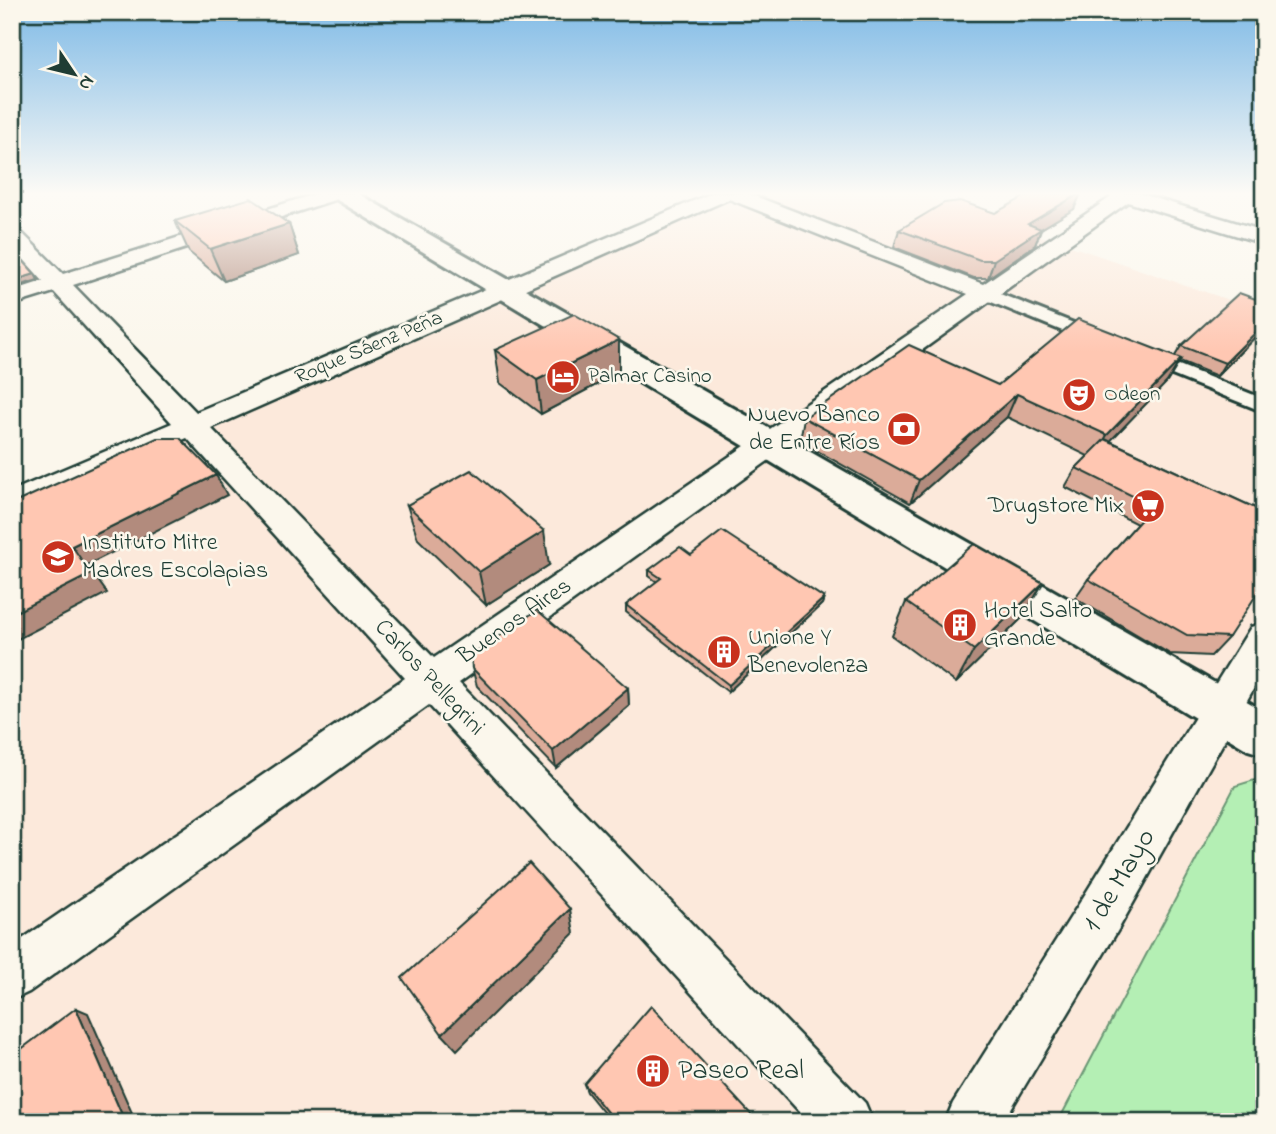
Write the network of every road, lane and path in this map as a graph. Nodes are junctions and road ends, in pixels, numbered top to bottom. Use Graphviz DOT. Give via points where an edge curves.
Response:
graph roads {
  1 [pos="23,246"];
  2 [pos="173,246"];
  3 [pos="432,246"];
  4 [pos="606,246"];
  5 [pos="864,246"];
  6 [pos="1051,246"];
  7 [pos="58,283"];
  8 [pos="506,289"];
  9 [pos="985,293"];
  10 [pos="12,298"];
  11 [pos="1264,406"];
  12 [pos="191,424"];
  13 [pos="769,444"];
  14 [pos="12,503"];
  15 [pos="1264,637"];
  16 [pos="431,681"];
  17 [pos="1220,710"];
  18 [pos="1264,735"];
  19 [pos="12,975"];
  20 [pos="846,1122"];
  21 [pos="972,1122"];
  1 -- 7 [label="street, Carlos Pellegrini"];
  2 -- 7 [label="street"];
  3 -- 8 [label="street"];
  4 -- 8 [label="street, Roque Sáenz Peña"];
  5 -- 9 [label="street"];
  6 -- 9 [label="street, Buenos Aires"];
  7 -- 10 [label="street"];
  7 -- 12 [label="street, Carlos Pellegrini"];
  8 -- 12 [label="street, Roque Sáenz Peña"];
  8 -- 13 [label="street"];
  9 -- 11 [label="street"];
  9 -- 13 [label="street, Buenos Aires"];
  12 -- 14 [label="street, Roque Sáenz Peña"];
  12 -- 16 [label="street, Carlos Pellegrini"];
  13 -- 16 [label="street, Buenos Aires"];
  13 -- 17 [label="street"];
  15 -- 17 [label="street, 1 de Mayo"];
  16 -- 19 [label="street, Buenos Aires"];
  16 -- 20 [label="street, Carlos Pellegrini"];
  17 -- 18 [label="street"];
  17 -- 21 [label="street, 1 de Mayo"];
}
